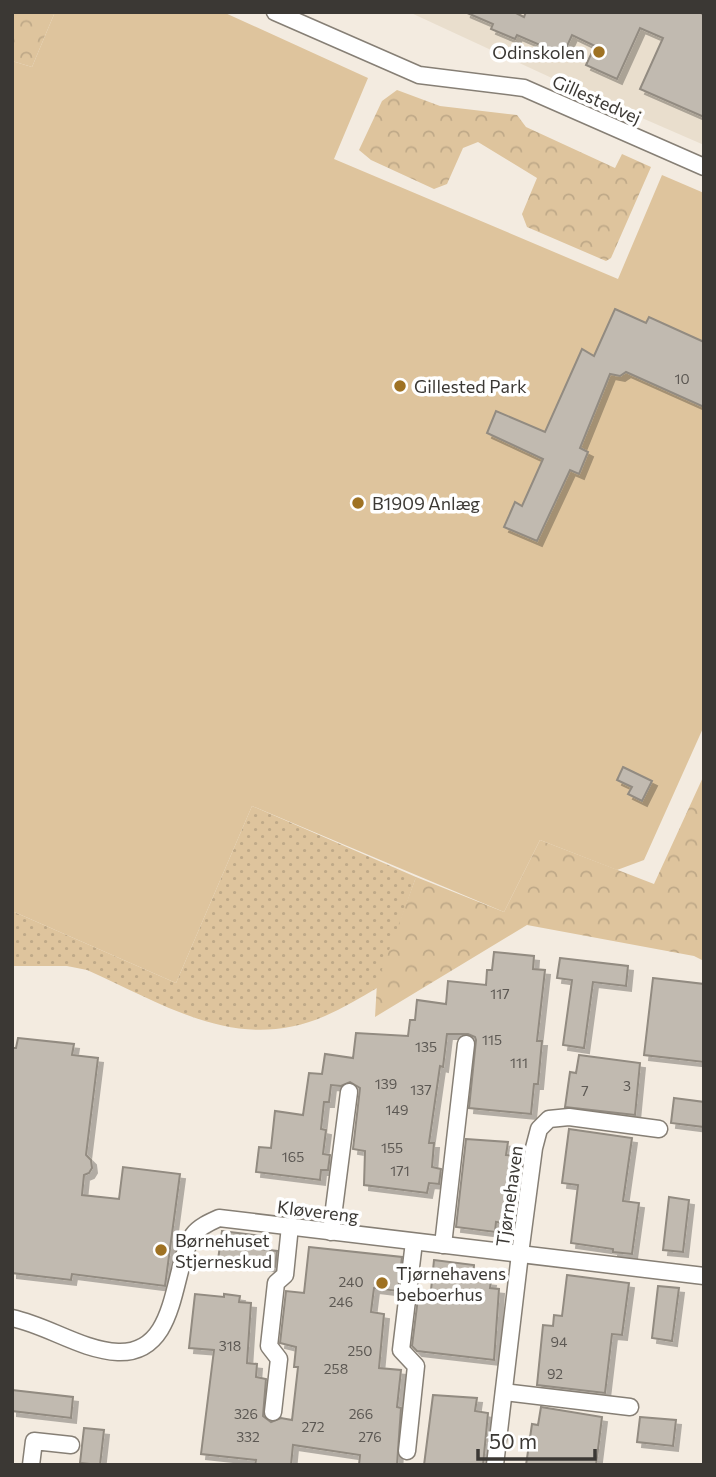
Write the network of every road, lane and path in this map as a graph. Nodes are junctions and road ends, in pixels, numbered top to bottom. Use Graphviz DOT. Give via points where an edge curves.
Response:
graph roads {
  1 [pos="275,12"];
  2 [pos="704,167"];
  3 [pos="466,1044"];
  4 [pos="349,1093"];
  5 [pos="659,1129"];
  6 [pos="290,1226"];
  7 [pos="331,1232"];
  8 [pos="414,1242"];
  9 [pos="443,1245"];
  10 [pos="520,1254"];
  11 [pos="704,1276"];
  12 [pos="12,1318"];
  13 [pos="504,1392"];
  14 [pos="631,1407"];
  15 [pos="273,1412"];
  16 [pos="71,1445"];
  17 [pos="407,1451"];
  18 [pos="32,1465"];
  19 [pos="495,1465"];
  1 -- 2 [label="street, Gillestedvej" via="419,75 524,88"];
  3 -- 9 [label="street"];
  4 -- 7 [label="street"];
  5 -- 10 [label="street, Tjørnehaven" via="569,1117 549,1119 538,1129"];
  6 -- 7 [label="street, Kløvereng"];
  6 -- 12 [label="street, Kløvereng" via="219,1218 195,1233 162,1326 135,1350 92,1349"];
  6 -- 15 [label="street" via="285,1275 276,1283 269,1346 279,1359"];
  7 -- 8 [label="street, Kløvereng"];
  8 -- 9 [label="street, Kløvereng"];
  8 -- 17 [label="street" via="401,1350 416,1366"];
  9 -- 10 [label="street, Kløvereng"];
  10 -- 11 [label="street, Kløvereng"];
  10 -- 13 [label="street, Tjørnehaven"];
  13 -- 14 [label="street"];
  13 -- 19 [label="street, Tjørnehaven"];
  16 -- 18 [label="street" via="34,1441"];
}
